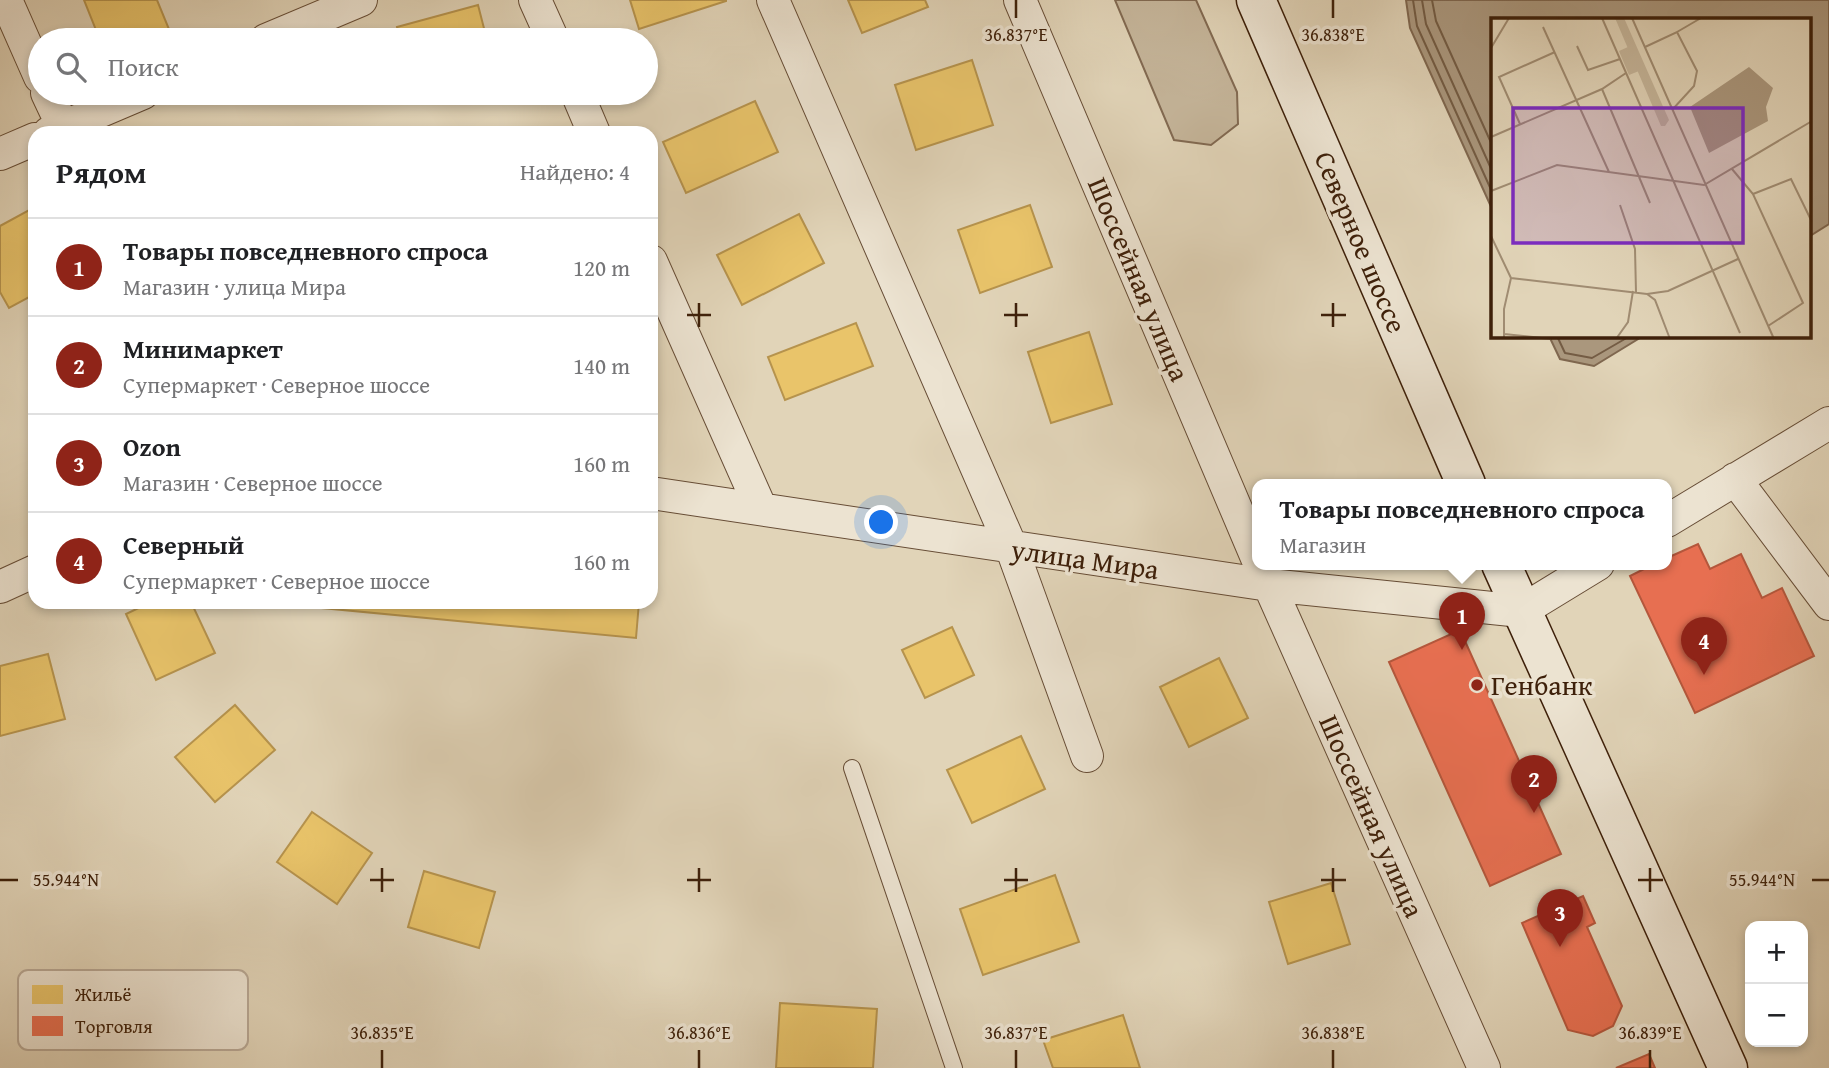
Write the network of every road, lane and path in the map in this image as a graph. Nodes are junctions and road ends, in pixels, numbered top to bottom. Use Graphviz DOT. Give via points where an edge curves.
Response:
graph roads {
  1 [pos="6,0"];
  2 [pos="360,0"];
  3 [pos="535,0"];
  4 [pos="773,0"];
  5 [pos="1020,0"];
  6 [pos="1266,5"];
  7 [pos="294,28"];
  8 [pos="548,28"];
  9 [pos="28,50"];
  10 [pos="48,105"];
  11 [pos="115,105"];
  12 [pos="581,105"];
  13 [pos="49,126"];
  14 [pos="65,126"];
  15 [pos="591,126"];
  16 [pos="28,142"];
  17 [pos="0,154"];
  18 [pos="658,277"];
  19 [pos="1829,424"];
  20 [pos="1464,479"];
  21 [pos="1735,479"];
  22 [pos="658,494"];
  23 [pos="761,509"];
  24 [pos="1672,519"];
  25 [pos="1252,545"];
  26 [pos="1012,549"];
  27 [pos="1252,568"];
  28 [pos="1262,570"];
  29 [pos="1268,570"];
  30 [pos="1504,570"];
  31 [pos="1588,570"];
  32 [pos="28,574"];
  33 [pos="0,587"];
  34 [pos="1829,604"];
  35 [pos="1521,611"];
  36 [pos="1087,755"];
  37 [pos="852,768"];
  38 [pos="954,1068"];
  39 [pos="1483,1068"];
  40 [pos="1728,1068"];
  1 -- 9 [label="street"];
  2 -- 7 [label="street"];
  3 -- 8 [label="street"];
  4 -- 26 [label="street"];
  5 -- 25 [label="street, Шоссейная улица"];
  6 -- 20 [label="main road, Северное шоссе"];
  10 -- 13 [label="street"];
  11 -- 14 [label="street"];
  12 -- 15 [label="street"];
  16 -- 17 [label="street"];
  18 -- 23 [label="street"];
  19 -- 21 [label="street"];
  21 -- 24 [label="street"];
  21 -- 34 [label="street"];
  22 -- 23 [label="street, улица Мира"];
  23 -- 26 [label="street, улица Мира"];
  26 -- 27 [label="street, улица Мира"];
  26 -- 36 [label="street"];
  28 -- 39 [label="street, Шоссейная улица"];
  29 -- 35 [label="street, улица Мира"];
  30 -- 35 [label="main road"];
  31 -- 35 [label="street"];
  32 -- 33 [label="street"];
  35 -- 40 [label="main road"];
  37 -- 38 [label="lane"];
}
